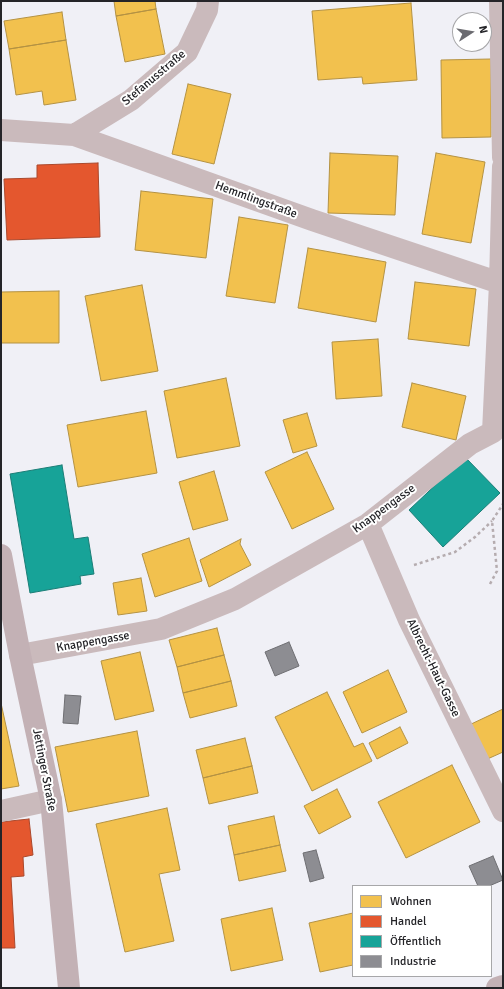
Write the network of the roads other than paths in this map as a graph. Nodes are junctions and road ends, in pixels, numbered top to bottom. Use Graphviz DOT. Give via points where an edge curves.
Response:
graph roads {
  1 [pos="208,1"];
  2 [pos="500,1"];
  3 [pos="1,130"];
  4 [pos="74,135"];
  5 [pos="503,157"];
  6 [pos="503,167"];
  7 [pos="502,286"];
  8 [pos="498,429"];
  9 [pos="368,524"];
  10 [pos="1,558"];
  11 [pos="20,655"];
  12 [pos="51,800"];
  13 [pos="1,811"];
  14 [pos="503,811"];
  15 [pos="503,986"];
  16 [pos="69,988"];
  17 [pos="497,988"];
  1 -- 4 [label="street, Stefanusstraße" via="207,10 187,52 131,100"];
  2 -- 5 [label="street"];
  3 -- 4 [label="street, Hemmlingstraße"];
  4 -- 7 [label="street, Hemmlingstraße"];
  6 -- 7 [label="street, Knappengasse"];
  7 -- 8 [label="street, Knappengasse"];
  8 -- 9 [label="street, Knappengasse" via="470,444"];
  9 -- 11 [label="street, Knappengasse" via="235,599 161,630"];
  9 -- 14 [label="street, Albrecht-Haut-Gasse" via="409,620"];
  10 -- 11 [label="main road, Jettinger Straße"];
  11 -- 12 [label="main road, Jettinger Straße"];
  12 -- 13 [label="street"];
  12 -- 16 [label="main road, Jettinger Straße"];
  15 -- 17 [label="main road"];
}
